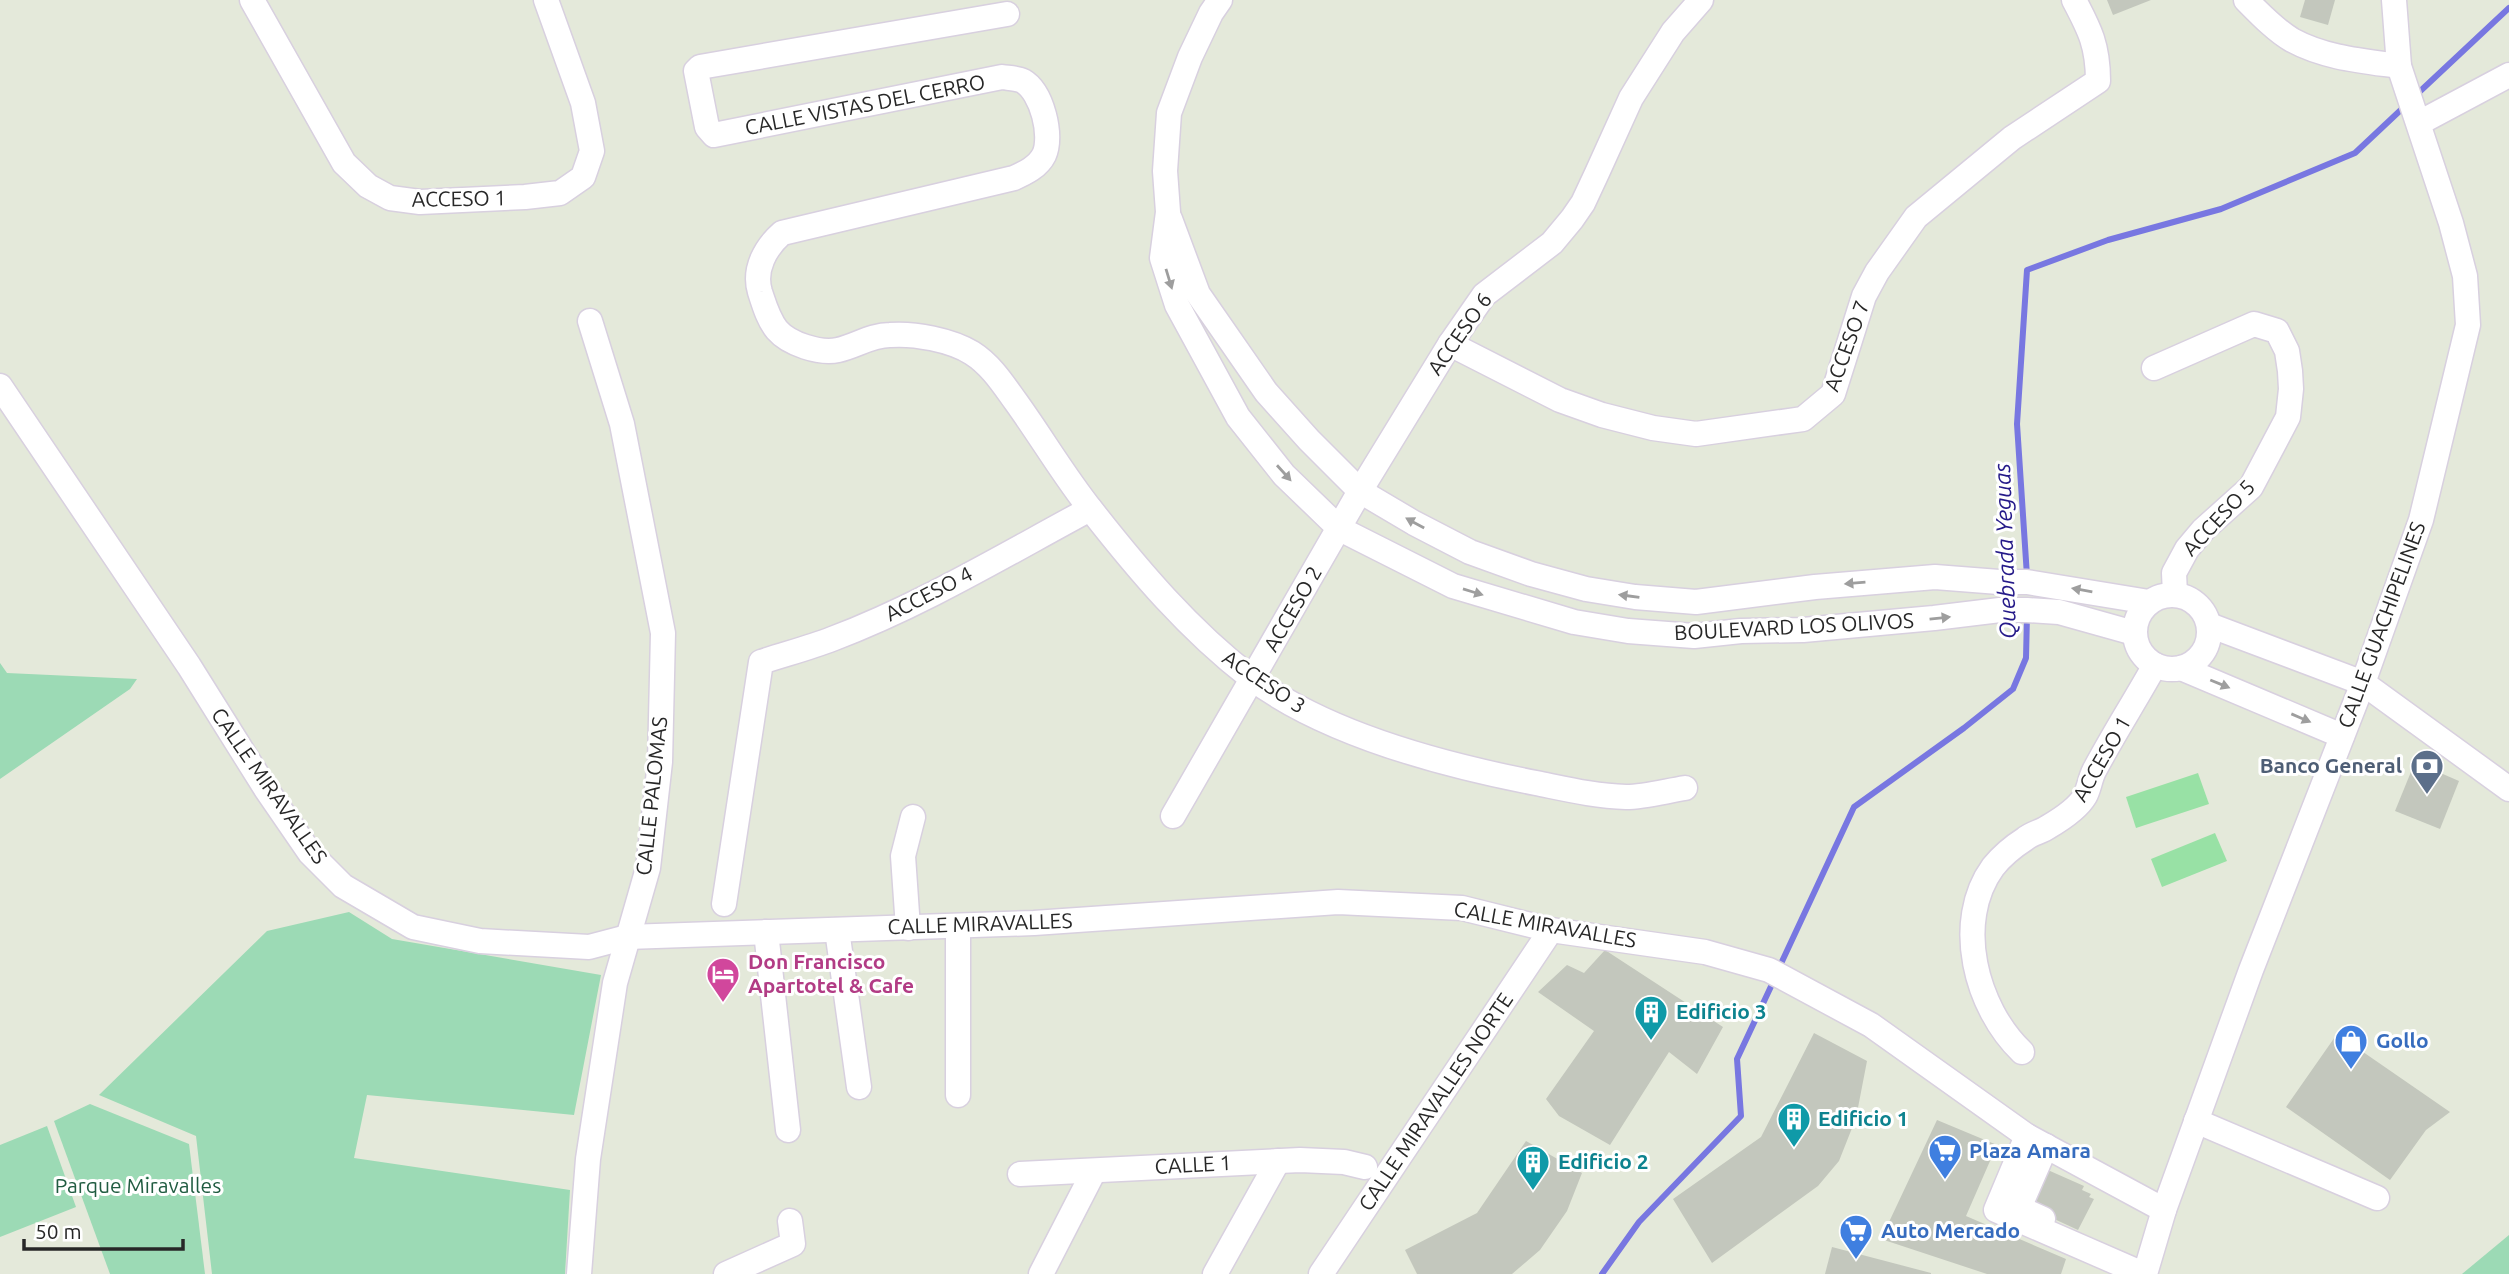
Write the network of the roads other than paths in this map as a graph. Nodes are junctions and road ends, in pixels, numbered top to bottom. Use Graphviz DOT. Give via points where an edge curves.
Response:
graph roads {
  1 [pos="252,0"];
  2 [pos="1220,0"];
  3 [pos="1701,0"];
  4 [pos="2074,0"];
  5 [pos="2246,0"];
  6 [pos="2394,0"];
  7 [pos="552,2"];
  8 [pos="1007,14"];
  9 [pos="2509,75"];
  10 [pos="2403,77"];
  11 [pos="2417,118"];
  12 [pos="1168,212"];
  13 [pos="590,321"];
  14 [pos="1450,344"];
  15 [pos="971,352"];
  16 [pos="2154,368"];
  17 [pos="0,386"];
  18 [pos="1090,509"];
  19 [pos="1350,510"];
  20 [pos="2175,594"];
  21 [pos="1746,595"];
  22 [pos="2149,602"];
  23 [pos="2209,625"];
  24 [pos="1741,631"];
  25 [pos="2134,633"];
  26 [pos="2155,665"];
  27 [pos="2180,668"];
  28 [pos="1252,679"];
  29 [pos="2363,683"];
  30 [pos="2342,736"];
  31 [pos="1685,788"];
  32 [pos="2509,789"];
  33 [pos="1173,816"];
  34 [pos="913,817"];
  35 [pos="724,904"];
  36 [pos="958,926"];
  37 [pos="908,928"];
  38 [pos="837,930"];
  39 [pos="1551,930"];
  40 [pos="766,932"];
  41 [pos="627,937"];
  42 [pos="2022,1052"];
  43 [pos="859,1087"];
  44 [pos="958,1095"];
  45 [pos="2196,1121"];
  46 [pos="788,1130"];
  47 [pos="2037,1141"];
  48 [pos="1278,1161"];
  49 [pos="1365,1167"];
  50 [pos="1094,1171"];
  51 [pos="1020,1174"];
  52 [pos="2377,1198"];
  53 [pos="2164,1210"];
  54 [pos="790,1221"];
  55 [pos="2145,1272"];
  56 [pos="579,1274"];
  57 [pos="726,1274"];
  58 [pos="1041,1274"];
  59 [pos="1215,1274"];
  60 [pos="1321,1274"];
  1 -- 7 [label="street, ACCESO 1" via="344,163 368,186 390,198 420,202 560,193 583,177 592,151 583,103"];
  2 -- 12 [label="street, BOULEVARD LOS OLIVOS" via="1190,57 1169,113"];
  3 -- 14 [label="street, ACCESO 6" via="1673,32 1631,98 1572,219 1552,243 1484,295"];
  4 -- 14 [label="street, ACCESO 7" via="2098,57 2098,81 2012,138 1916,217 1864,296 1833,394 1803,419 1696,434 1653,428 1560,400"];
  5 -- 10 [label="street" via="2293,40"];
  6 -- 10 [label="street, CALLE GUACHIPELINES"];
  8 -- 15 [label="street, CALLE VISTAS DEL CERRO" via="700,66 696,71 708,127 714,135 1002,77 1022,80 1035,92 1043,110 1047,142 1044,156 1030,170 1014,178 782,233 768,245 759,267 757,285 766,312 777,331 794,342 822,351 838,350 889,334 929,337"];
  9 -- 11 [label="street"];
  10 -- 11 [label="street, CALLE GUACHIPELINES"];
  11 -- 29 [label="street, CALLE GUACHIPELINES" via="2465,276 2468,325 2421,520"];
  12 -- 19 [label="street, BOULEVARD LOS OLIVOS" via="1198,294 1266,392 1309,440"];
  12 -- 19 [label="street, BOULEVARD LOS OLIVOS, one-way" via="1162,258 1177,305 1238,417 1284,475"];
  13 -- 41 [label="street, CALLE PALOMAS" via="622,424 663,633 660,762 648,868"];
  14 -- 19 [label="street, ACCESO 6"];
  15 -- 18 [label="street, ACCESO 3" via="995,373"];
  16 -- 20 [label="street, ACCESO 5" via="2254,324 2277,331 2290,371 2288,417 2261,471 2251,488 2187,549 2174,573"];
  17 -- 41 [label="street, CALLE MIRAVALLES" via="310,853 344,886 413,927 480,941 589,947"];
  18 -- 28 [label="street, ACCESO 3" via="1154,587"];
  18 -- 35 [label="street, ACCESO 4" via="885,616 761,662"];
  21 -- 19 [label="street, BOULEVARD LOS OLIVOS, one-way" via="1696,602 1575,586 1470,552 1414,523"];
  19 -- 24 [label="street, BOULEVARD LOS OLIVOS, one-way" via="1453,586 1574,622 1628,631 1693,636"];
  19 -- 28 [label="street, ACCESO 2"];
  20 -- 22 [label="street"];
  20 -- 23 [label="street" via="2191,599 2203,610"];
  22 -- 21 [label="street, BOULEVARD LOS OLIVOS, one-way" via="2027,582 1935,577"];
  21 -- 24 [label="street"];
  22 -- 25 [label="street"];
  23 -- 27 [label="street" via="2210,636 2202,654"];
  23 -- 29 [label="street"];
  24 -- 25 [label="street, BOULEVARD LOS OLIVOS, one-way" via="1803,630 2027,610 2059,612"];
  25 -- 26 [label="street" via="2140,652"];
  26 -- 27 [label="street"];
  26 -- 42 [label="street, ACCESO 1" via="2092,774 2085,796 1994,865 1979,897 1975,965 2001,1028"];
  27 -- 30 [label="street, one-way"];
  28 -- 31 [label="street, ACCESO 3" via="1303,711 1443,763 1596,794 1628,797"];
  28 -- 33 [label="street, ACCESO 2"];
  29 -- 30 [label="street, CALLE GUACHIPELINES"];
  29 -- 32 [label="street"];
  30 -- 45 [label="street, CALLE GUACHIPELINES"];
  34 -- 37 [label="street" via="903,856"];
  36 -- 37 [label="street, CALLE MIRAVALLES"];
  36 -- 39 [label="street, CALLE MIRAVALLES" via="1338,902 1462,908"];
  36 -- 44 [label="street"];
  37 -- 38 [label="street, CALLE MIRAVALLES"];
  38 -- 40 [label="street, CALLE MIRAVALLES"];
  38 -- 43 [label="street"];
  39 -- 47 [label="street, CALLE MIRAVALLES" via="1706,952 1780,975 1871,1025"];
  39 -- 60 [label="street, CALLE MIRAVALLES NORTE"];
  40 -- 41 [label="street, CALLE MIRAVALLES"];
  40 -- 46 [label="street"];
  41 -- 56 [label="street, CALLE PALOMAS" via="615,983 588,1159"];
  45 -- 52 [label="street"];
  45 -- 53 [label="street, CALLE GUACHIPELINES"];
  47 -- 53 [label="street, CALLE MIRAVALLES"];
  47 -- 55 [label="street" via="2019,1208"];
  48 -- 49 [label="street, CALLE 1" via="1322,1160"];
  48 -- 50 [label="street, CALLE 1"];
  48 -- 59 [label="street"];
  50 -- 51 [label="street, CALLE 1"];
  50 -- 58 [label="street"];
  53 -- 55 [label="street, CALLE GUACHIPELINES"];
  54 -- 57 [label="street" via="793,1244"];
}
